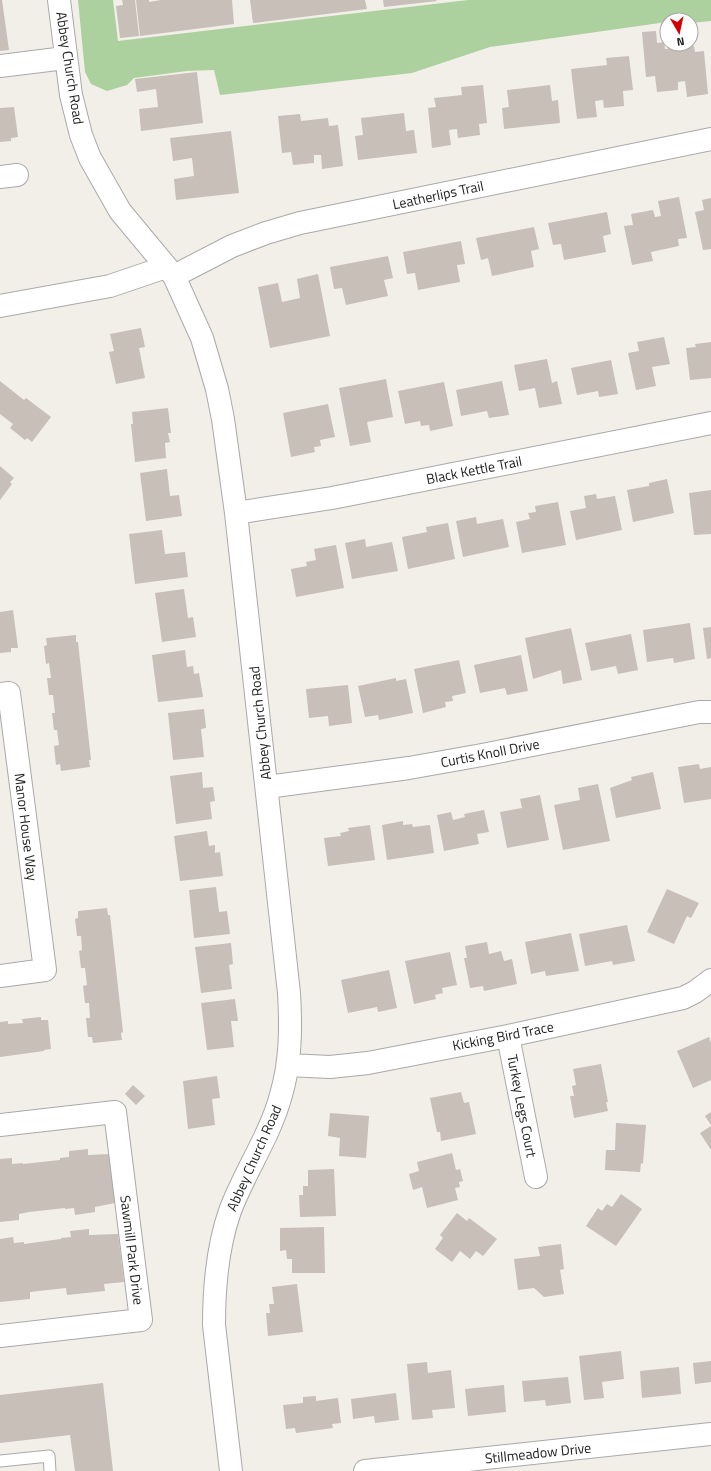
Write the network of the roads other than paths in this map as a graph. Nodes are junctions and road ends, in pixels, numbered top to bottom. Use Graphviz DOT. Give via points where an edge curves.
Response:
graph roads {
  1 [pos="59,0"];
  2 [pos="65,58"];
  3 [pos="0,66"];
  4 [pos="711,140"];
  5 [pos="170,272"];
  6 [pos="0,306"];
  7 [pos="711,423"];
  8 [pos="236,513"];
  9 [pos="0,694"];
  10 [pos="711,712"];
  11 [pos="267,787"];
  12 [pos="0,976"];
  13 [pos="711,980"];
  14 [pos="508,1036"];
  15 [pos="288,1065"];
  16 [pos="0,1125"];
  17 [pos="536,1177"];
  18 [pos="0,1336"];
  19 [pos="711,1434"];
  20 [pos="0,1461"];
  21 [pos="50,1471"];
  22 [pos="231,1471"];
  23 [pos="365,1471"];
  1 -- 2 [label="street, Abbey Church Road"];
  2 -- 3 [label="street"];
  2 -- 5 [label="street, Abbey Church Road" via="76,115 90,158 120,211"];
  4 -- 5 [label="street, Leatherlips Trail" via="300,223 266,233"];
  5 -- 6 [label="street, Leatherlips Trail"];
  5 -- 8 [label="street, Abbey Church Road" via="202,338 212,367 223,418"];
  7 -- 8 [label="street, Black Kettle Trail" via="332,498"];
  8 -- 11 [label="street, Abbey Church Road"];
  9 -- 12 [label="street, Manor House Way" via="9,693 45,970"];
  10 -- 11 [label="street, Curtis Knoll Drive" via="699,712 482,755"];
  11 -- 15 [label="street, Abbey Church Road" via="289,992"];
  13 -- 14 [label="street, Kicking Bird Trace" via="683,998"];
  14 -- 15 [label="street, Kicking Bird Trace" via="368,1063 330,1067"];
  14 -- 17 [label="street, Turkey Legs Court"];
  15 -- 22 [label="street, Abbey Church Road" via="271,1126 230,1211 219,1249 214,1325"];
  16 -- 18 [label="street, Sawmill Park Drive" via="115,1112 141,1320"];
  19 -- 23 [label="street, Stillmeadow Drive"];
  20 -- 21 [label="lane" via="49,1456"];
}
